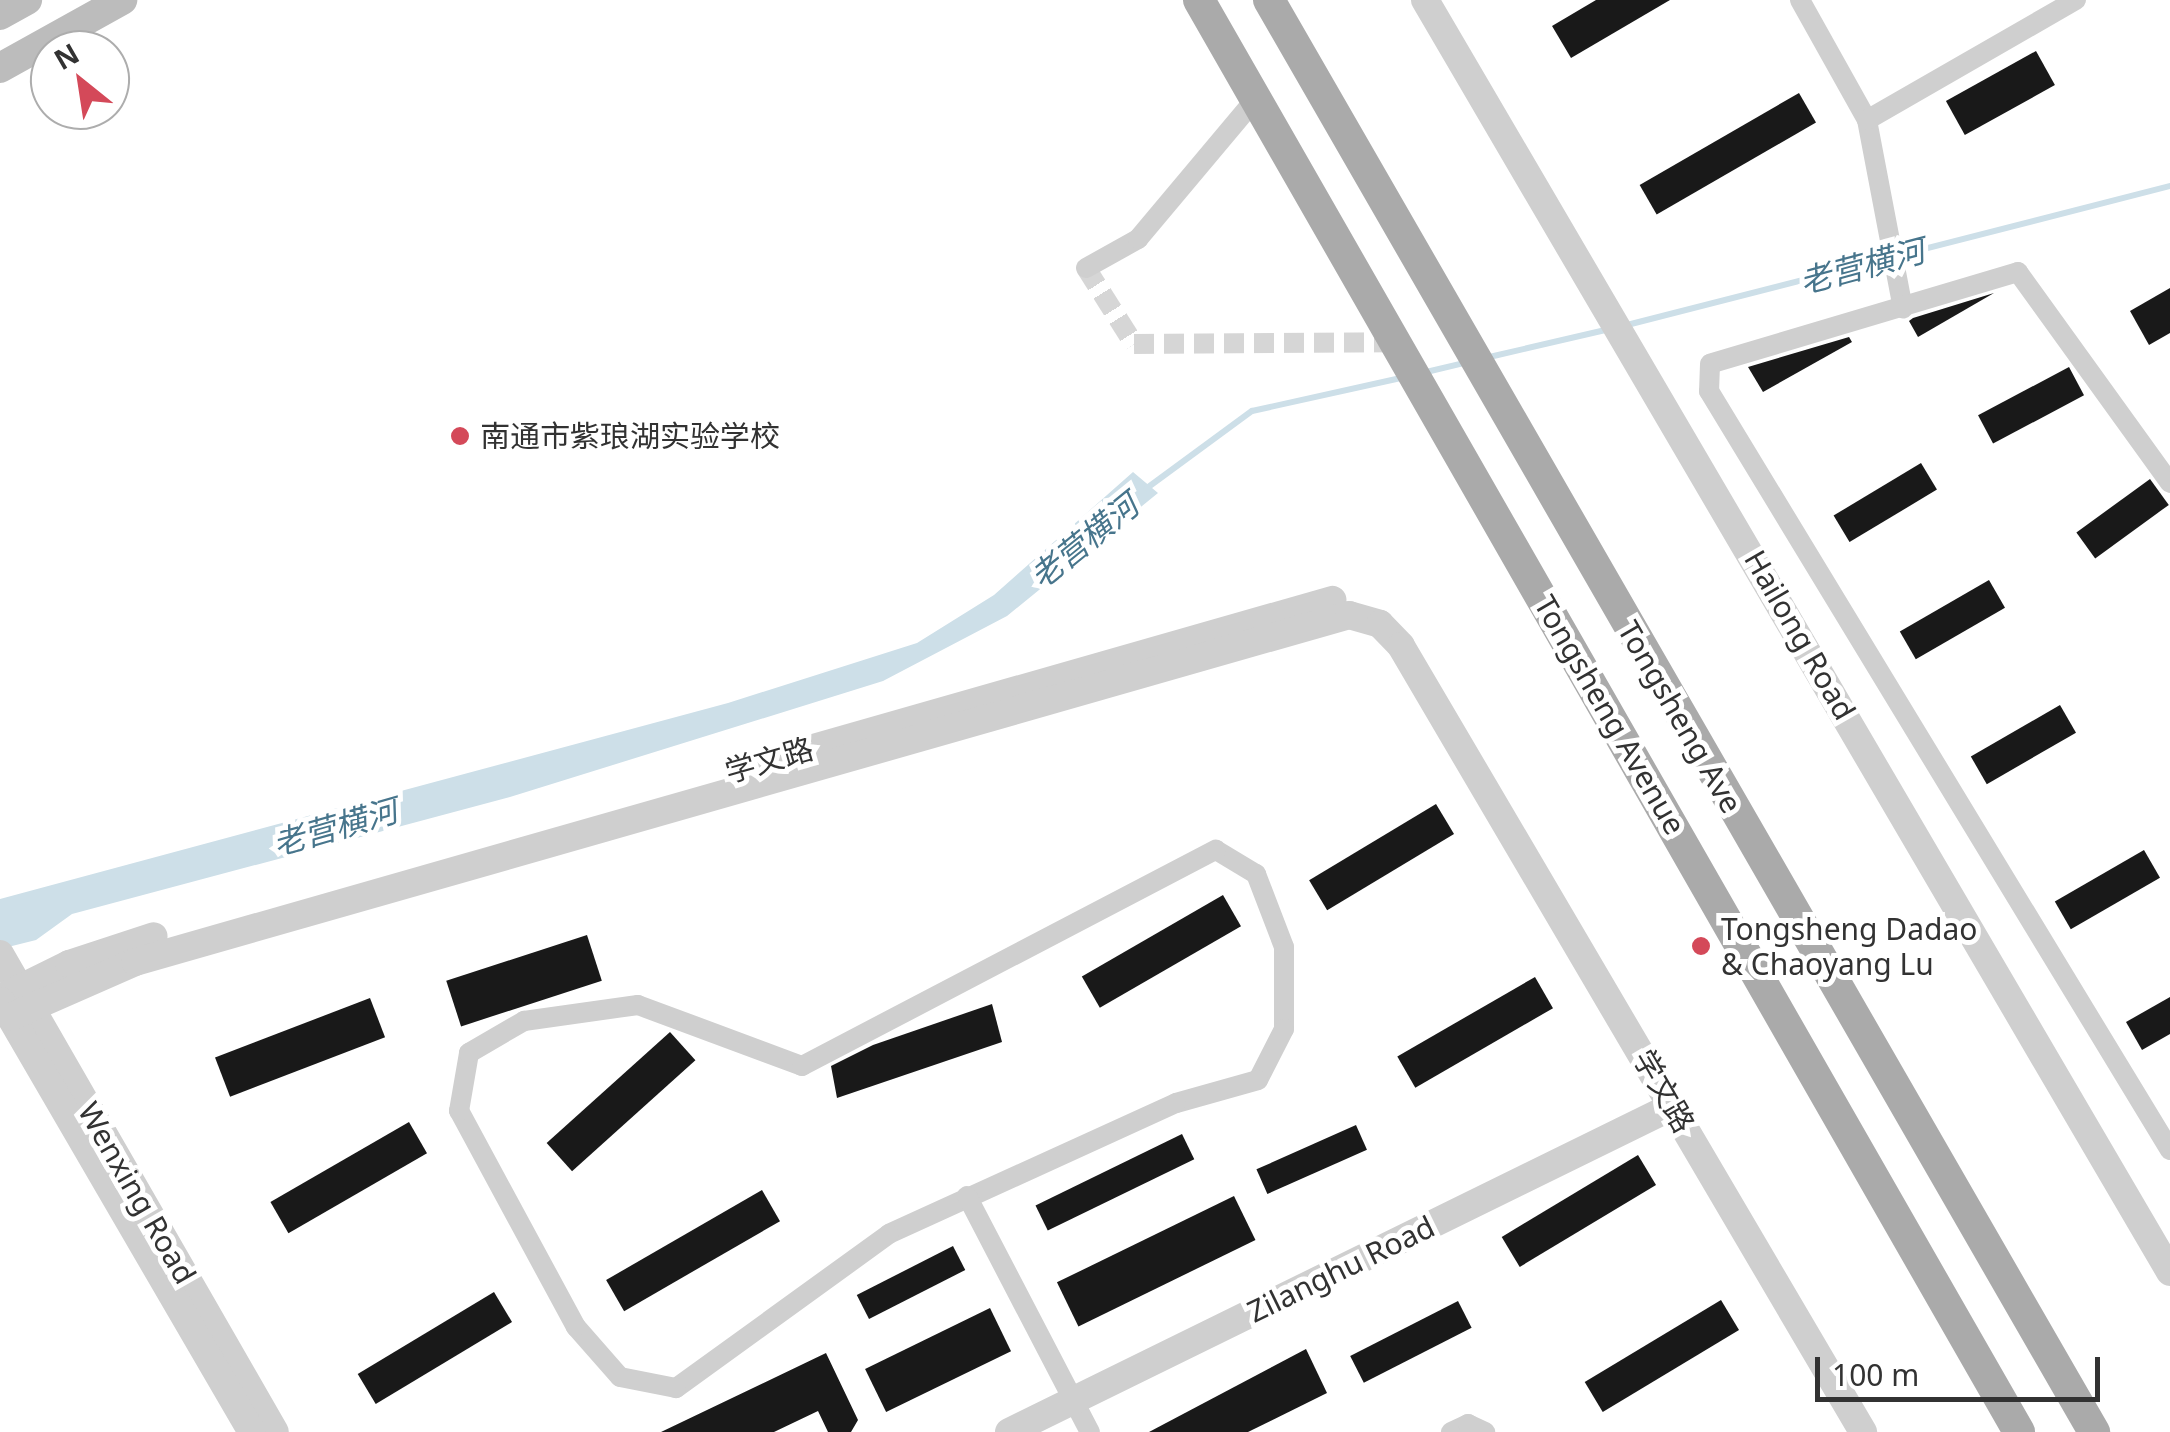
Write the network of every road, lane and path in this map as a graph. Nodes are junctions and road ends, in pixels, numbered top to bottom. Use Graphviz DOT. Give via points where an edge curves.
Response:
graph roads {
  1 [pos="27,0"];
  2 [pos="122,0"];
  3 [pos="1199,0"];
  4 [pos="1270,0"];
  5 [pos="1425,0"];
  6 [pos="1800,0"];
  7 [pos="2076,0"];
  8 [pos="0,15"];
  9 [pos="0,68"];
  10 [pos="1257,97"];
  11 [pos="1868,120"];
  12 [pos="1086,268"];
  13 [pos="1904,309"];
  14 [pos="2170,484"];
  15 [pos="1,955"];
  16 [pos="12,1002"];
  17 [pos="1673,1106"];
  18 [pos="2170,1150"];
  19 [pos="968,1196"];
  20 [pos="2170,1272"];
  21 [pos="1074,1400"];
  22 [pos="252,1432"];
  23 [pos="275,1432"];
  24 [pos="1009,1432"];
  25 [pos="1090,1432"];
  26 [pos="1451,1432"];
  27 [pos="1485,1432"];
  28 [pos="1863,1432"];
  29 [pos="2018,1432"];
  30 [pos="2094,1432"];
  1 -- 8 [label="main road"];
  2 -- 9 [label="main road"];
  3 -- 10 [label="main road, Tongsheng Avenue"];
  4 -- 30 [label="main road, Tongsheng Ave"];
  5 -- 20 [label="street, Hailong Road"];
  6 -- 11 [label="street"];
  7 -- 11 [label="street"];
  10 -- 12 [label="street" via="1138,238"];
  10 -- 29 [label="main road, Tongsheng Avenue"];
  11 -- 13 [label="street"];
  13 -- 14 [label="street" via="2018,272"];
  13 -- 18 [label="street" via="1710,364 1709,391"];
  15 -- 16 [label="street, Wenxing Road"];
  16 -- 17 [label="street, 学文路" via="132,943 1346,597 1387,607 1416,639 1464,750"];
  16 -- 22 [label="street"];
  16 -- 23 [label="street, Wenxing Road"];
  17 -- 21 [label="street, Zilanghu Road"];
  17 -- 28 [label="street, 学文路"];
  19 -- 19 [label="street" via="1176,1104 1258,1080 1284,1029 1284,946 1256,874 1216,850 802,1066 638,1005 524,1021 468,1054 459,1111 576,1327 620,1377 676,1388 889,1234"];
  19 -- 21 [label="street"];
  21 -- 24 [label="street, Zilanghu Road"];
  21 -- 25 [label="street"];
  26 -- 27 [label="street" via="1468,1424"];
}
